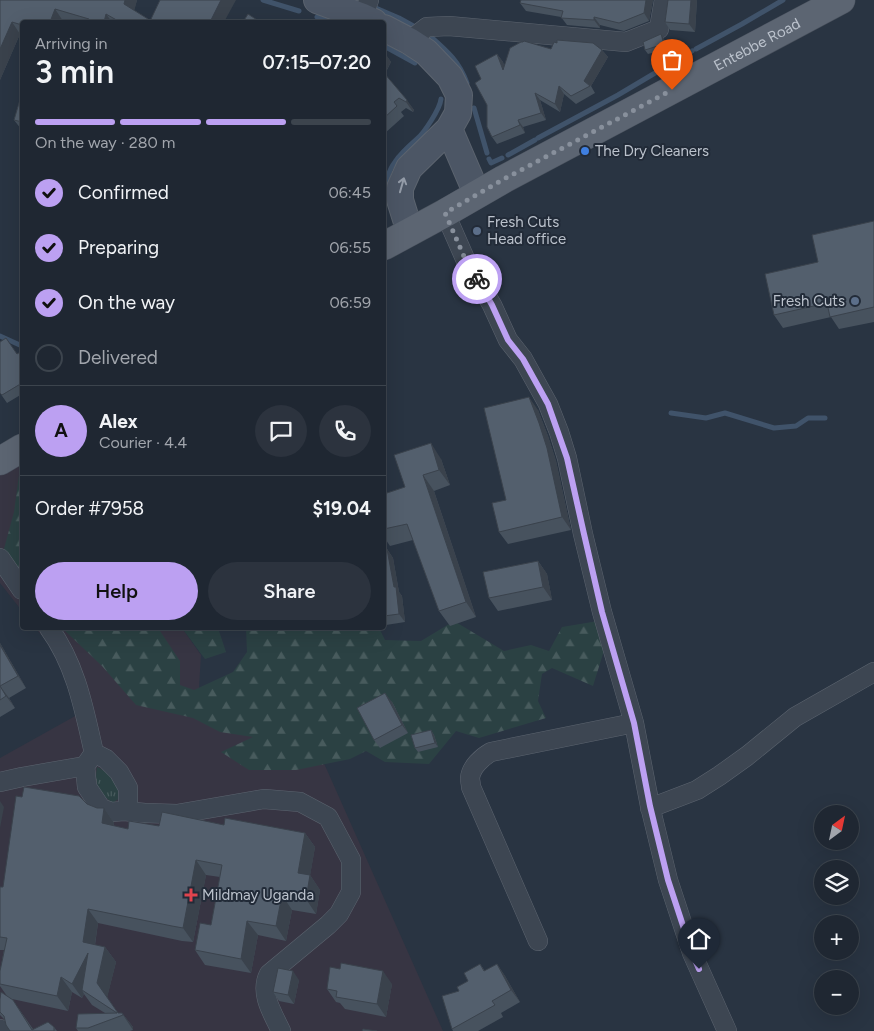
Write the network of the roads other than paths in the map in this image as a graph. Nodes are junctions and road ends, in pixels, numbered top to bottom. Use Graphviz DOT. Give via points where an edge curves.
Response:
graph roads {
  1 [pos="317,0"];
  2 [pos="664,0"];
  3 [pos="841,0"];
  4 [pos="373,17"];
  5 [pos="386,26"];
  6 [pos="409,41"];
  7 [pos="444,134"];
  8 [pos="477,194"];
  9 [pos="445,213"];
  10 [pos="410,232"];
  11 [pos="386,245"];
  12 [pos="20,449"];
  13 [pos="0,461"];
  14 [pos="0,558"];
  15 [pos="20,587"];
  16 [pos="51,630"];
  17 [pos="874,672"];
  18 [pos="634,723"];
  19 [pos="90,760"];
  20 [pos="0,782"];
  21 [pos="650,808"];
  22 [pos="124,811"];
  23 [pos="538,941"];
  24 [pos="281,1031"];
  25 [pos="727,1031"];
  1 -- 4 [label="main road"];
  2 -- 6 [label="street" via="659,28 626,42 448,26 428,27"];
  3 -- 8 [label="main road, Entebbe Road"];
  5 -- 6 [label="main road"];
  6 -- 7 [label="main road" via="440,65 459,94 458,114"];
  7 -- 8 [label="main road"];
  10 -- 7 [label="main road, one-way" via="400,200 400,188 409,168"];
  8 -- 9 [label="main road, Entebbe Road"];
  9 -- 10 [label="main road, Entebbe Road"];
  9 -- 18 [label="street" via="466,261 508,340 523,359 548,404 559,432 602,612"];
  10 -- 11 [label="main road, Entebbe Road"];
  12 -- 13 [label="main road"];
  14 -- 15 [label="street"];
  16 -- 19 [label="street" via="80,689"];
  17 -- 21 [label="street" via="795,717 747,756 697,790"];
  18 -- 21 [label="street"];
  18 -- 23 [label="street" via="491,752 472,771 471,787"];
  19 -- 20 [label="street"];
  19 -- 22 [label="street" via="87,788 100,808 111,812"];
  19 -- 22 [label="street" via="106,759 119,772 128,788 128,804"];
  21 -- 25 [label="street" via="668,880 692,953"];
  22 -- 24 [label="street" via="177,814 264,799 300,802 328,818 351,860 351,892 334,920 269,974 266,981 268,1001"];
}
